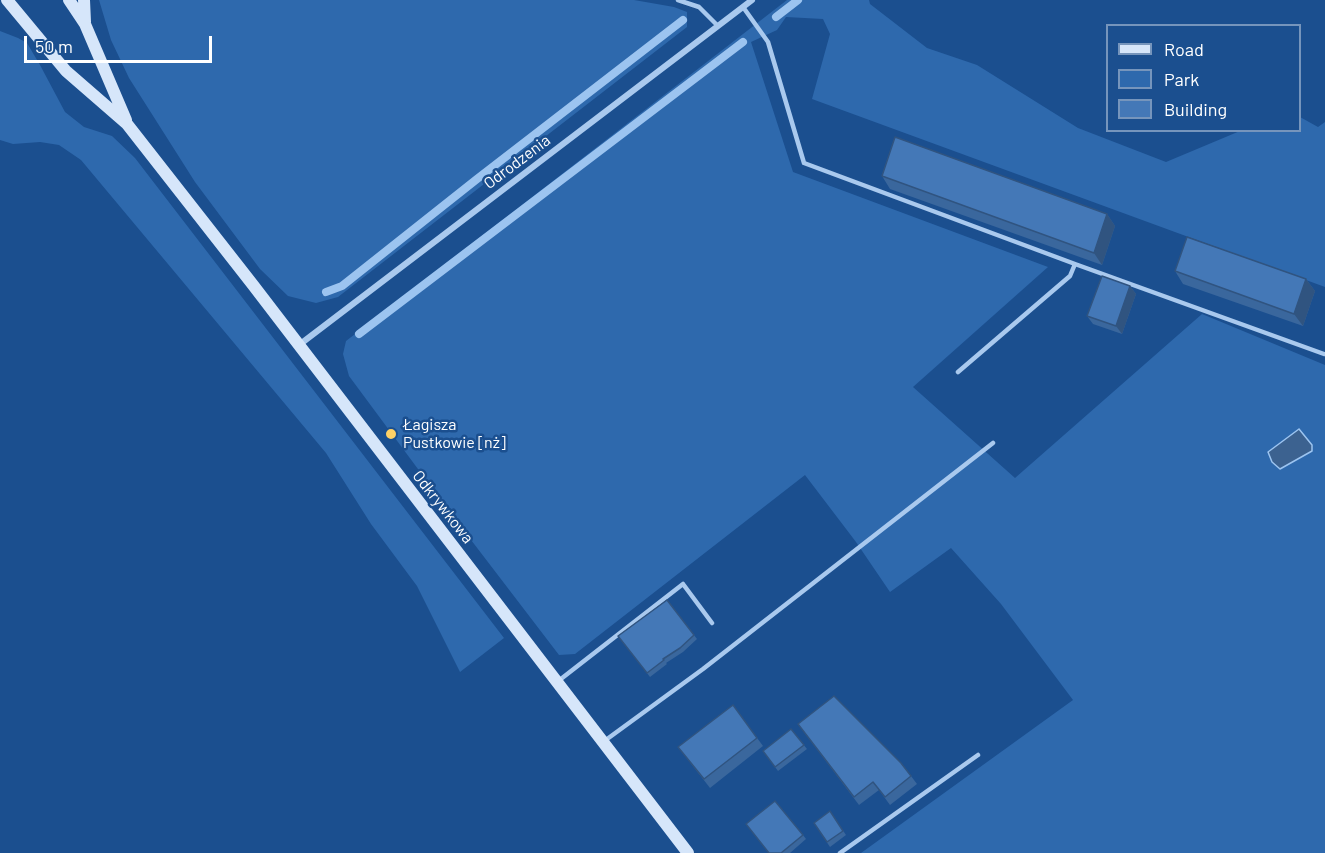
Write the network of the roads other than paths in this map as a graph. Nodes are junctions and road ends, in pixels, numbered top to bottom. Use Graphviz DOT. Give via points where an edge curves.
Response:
graph roads {
  1 [pos="7,0"];
  2 [pos="69,0"];
  3 [pos="84,0"];
  4 [pos="678,0"];
  5 [pos="752,0"];
  6 [pos="743,7"];
  7 [pos="85,24"];
  8 [pos="718,26"];
  9 [pos="127,124"];
  10 [pos="1075,264"];
  11 [pos="298,345"];
  12 [pos="1324,354"];
  13 [pos="958,372"];
  14 [pos="993,443"];
  15 [pos="712,623"];
  16 [pos="557,682"];
  17 [pos="603,742"];
  18 [pos="978,755"];
  19 [pos="688,853"];
  20 [pos="840,853"];
  1 -- 9 [label="street, Odkrywkowa" via="66,71"];
  2 -- 7 [label="street, Odkrywkowa"];
  3 -- 7 [label="street, Odkrywkowa"];
  4 -- 8 [label="lane" via="699,7"];
  5 -- 6 [label="street, Odrodzenia"];
  6 -- 8 [label="street, Odrodzenia"];
  6 -- 10 [label="lane" via="768,42 804,163"];
  7 -- 9 [label="street, Odkrywkowa"];
  8 -- 11 [label="street, Odrodzenia"];
  9 -- 11 [label="street, Odkrywkowa"];
  10 -- 12 [label="lane"];
  10 -- 13 [label="lane" via="1070,276"];
  11 -- 16 [label="street, Odkrywkowa"];
  14 -- 17 [label="lane"];
  15 -- 16 [label="lane" via="683,585"];
  16 -- 17 [label="street, Odkrywkowa"];
  17 -- 19 [label="street, Odkrywkowa"];
  18 -- 20 [label="lane"];
}
